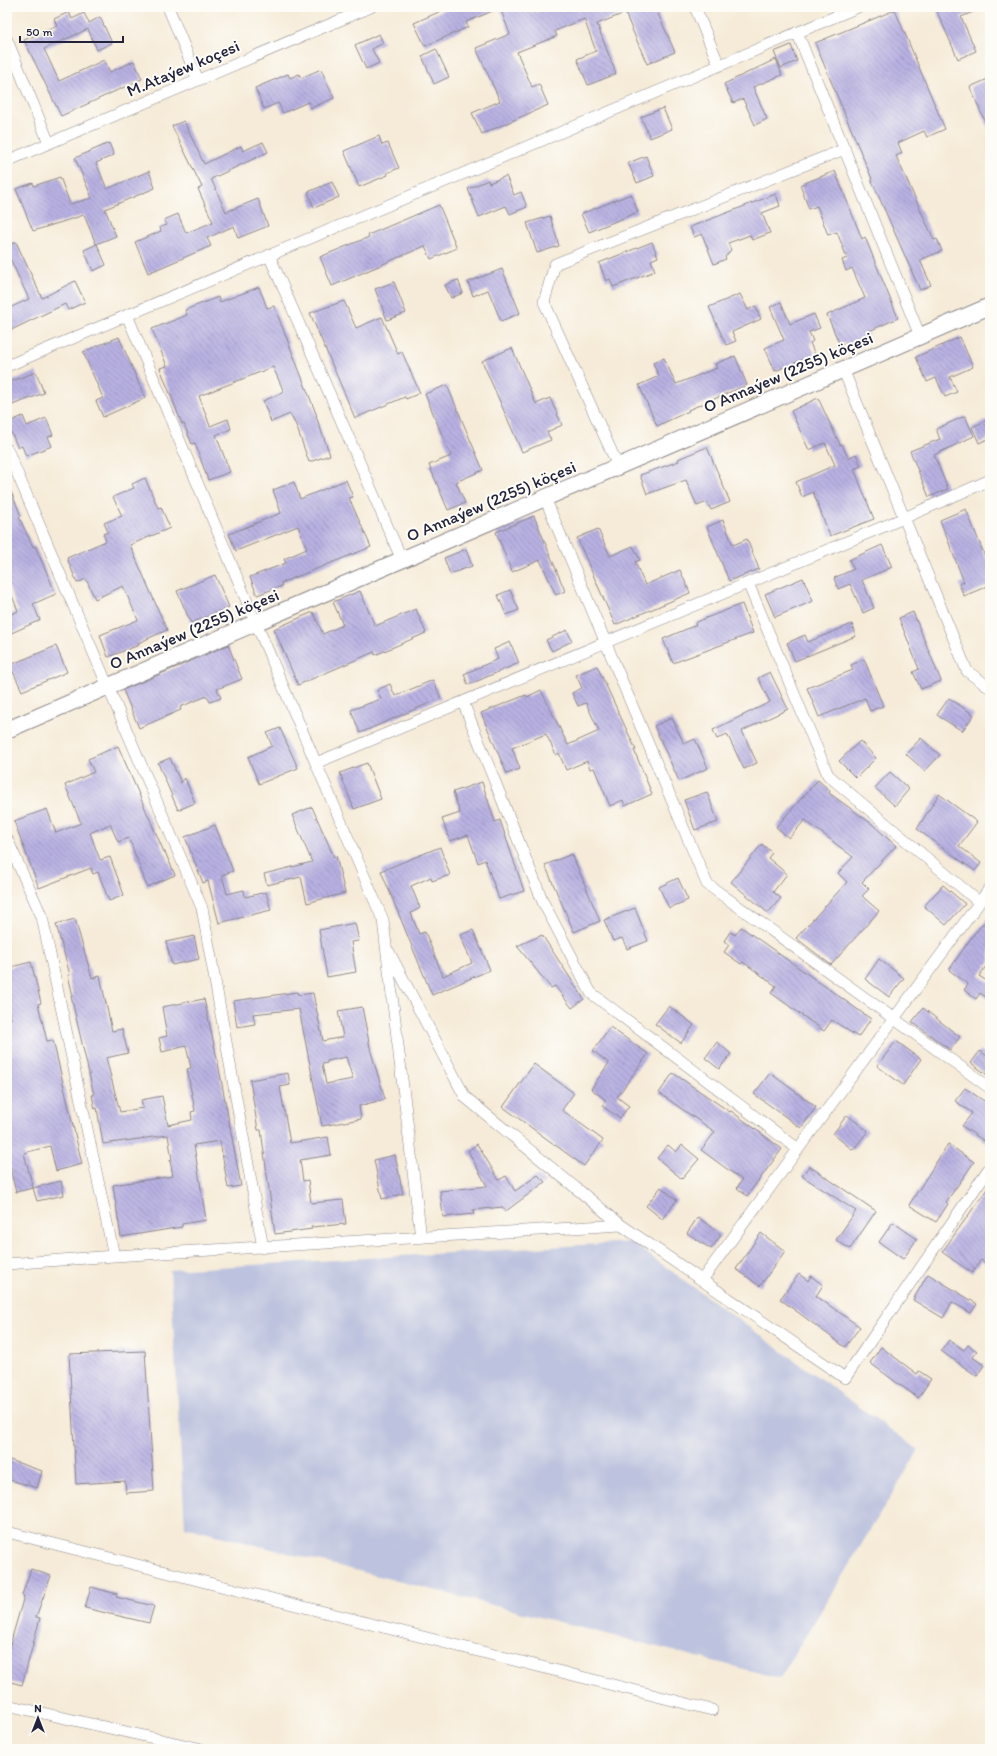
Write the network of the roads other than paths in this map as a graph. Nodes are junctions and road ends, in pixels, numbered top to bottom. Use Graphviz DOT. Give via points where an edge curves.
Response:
graph roads {
  1 [pos="168,7"];
  2 [pos="371,7"];
  3 [pos="695,7"];
  4 [pos="858,7"];
  5 [pos="797,32"];
  6 [pos="7,40"];
  7 [pos="718,64"];
  8 [pos="198,80"];
  9 [pos="49,143"];
  10 [pos="845,149"];
  11 [pos="7,161"];
  12 [pos="270,255"];
  13 [pos="990,306"];
  14 [pos="127,315"];
  15 [pos="920,336"];
  16 [pos="7,366"];
  17 [pos="843,369"];
  18 [pos="7,449"];
  19 [pos="618,466"];
  20 [pos="990,480"];
  21 [pos="546,498"];
  22 [pos="904,518"];
  23 [pos="402,560"];
  24 [pos="748,583"];
  25 [pos="256,623"];
  26 [pos="606,642"];
  27 [pos="107,687"];
  28 [pos="990,688"];
  29 [pos="463,702"];
  30 [pos="7,730"];
  31 [pos="316,764"];
  32 [pos="7,839"];
  33 [pos="990,888"];
  34 [pos="979,902"];
  35 [pos="386,946"];
  36 [pos="894,1019"];
  37 [pos="990,1088"];
  38 [pos="798,1149"];
  39 [pos="990,1167"];
  40 [pos="621,1225"];
  41 [pos="422,1238"];
  42 [pos="263,1248"];
  43 [pos="114,1256"];
  44 [pos="7,1264"];
  45 [pos="702,1280"];
  46 [pos="7,1532"];
  47 [pos="7,1705"];
  48 [pos="712,1710"];
  49 [pos="202,1749"];
  1 -- 8 [label="street"];
  2 -- 8 [label="street, M.Ataýew koçesi"];
  3 -- 7 [label="street"];
  4 -- 5 [label="street"];
  5 -- 7 [label="street"];
  5 -- 10 [label="street"];
  6 -- 9 [label="street"];
  7 -- 12 [label="street"];
  8 -- 9 [label="street, M.Ataýew koçesi"];
  9 -- 11 [label="street, M.Ataýew koçesi"];
  10 -- 15 [label="street"];
  10 -- 19 [label="street" via="555,264 544,302"];
  12 -- 14 [label="street"];
  12 -- 23 [label="street"];
  13 -- 15 [label="main road, O Annaýew (2255) köçesi"];
  14 -- 16 [label="street"];
  14 -- 25 [label="street"];
  15 -- 17 [label="main road, O Annaýew (2255) köçesi"];
  17 -- 19 [label="main road, O Annaýew (2255) köçesi"];
  17 -- 22 [label="street"];
  18 -- 27 [label="street"];
  19 -- 21 [label="main road, O Annaýew (2255) köçesi"];
  20 -- 22 [label="street"];
  21 -- 23 [label="main road, O Annaýew (2255) köçesi"];
  21 -- 26 [label="street"];
  22 -- 24 [label="street"];
  22 -- 28 [label="street" via="967,671"];
  23 -- 25 [label="main road, O Annaýew (2255) köçesi"];
  24 -- 26 [label="street"];
  24 -- 34 [label="street" via="828,775"];
  25 -- 27 [label="main road, O Annaýew (2255) köçesi"];
  25 -- 31 [label="street"];
  26 -- 29 [label="street"];
  26 -- 36 [label="street" via="707,884"];
  27 -- 30 [label="main road, O Annaýew (2255) köçesi"];
  27 -- 42 [label="street" via="202,908"];
  29 -- 31 [label="street"];
  29 -- 38 [label="street" via="543,902 590,993"];
  31 -- 35 [label="street" via="383,920"];
  32 -- 43 [label="street" via="42,917"];
  33 -- 34 [label="street"];
  34 -- 36 [label="street"];
  35 -- 40 [label="street" via="465,1097"];
  35 -- 41 [label="street"];
  36 -- 37 [label="street"];
  36 -- 38 [label="street"];
  38 -- 45 [label="street"];
  39 -- 45 [label="street" via="845,1378"];
  40 -- 41 [label="street"];
  40 -- 45 [label="street"];
  41 -- 42 [label="street"];
  42 -- 43 [label="street"];
  43 -- 44 [label="street"];
  46 -- 48 [label="street"];
  47 -- 49 [label="street"];
}
